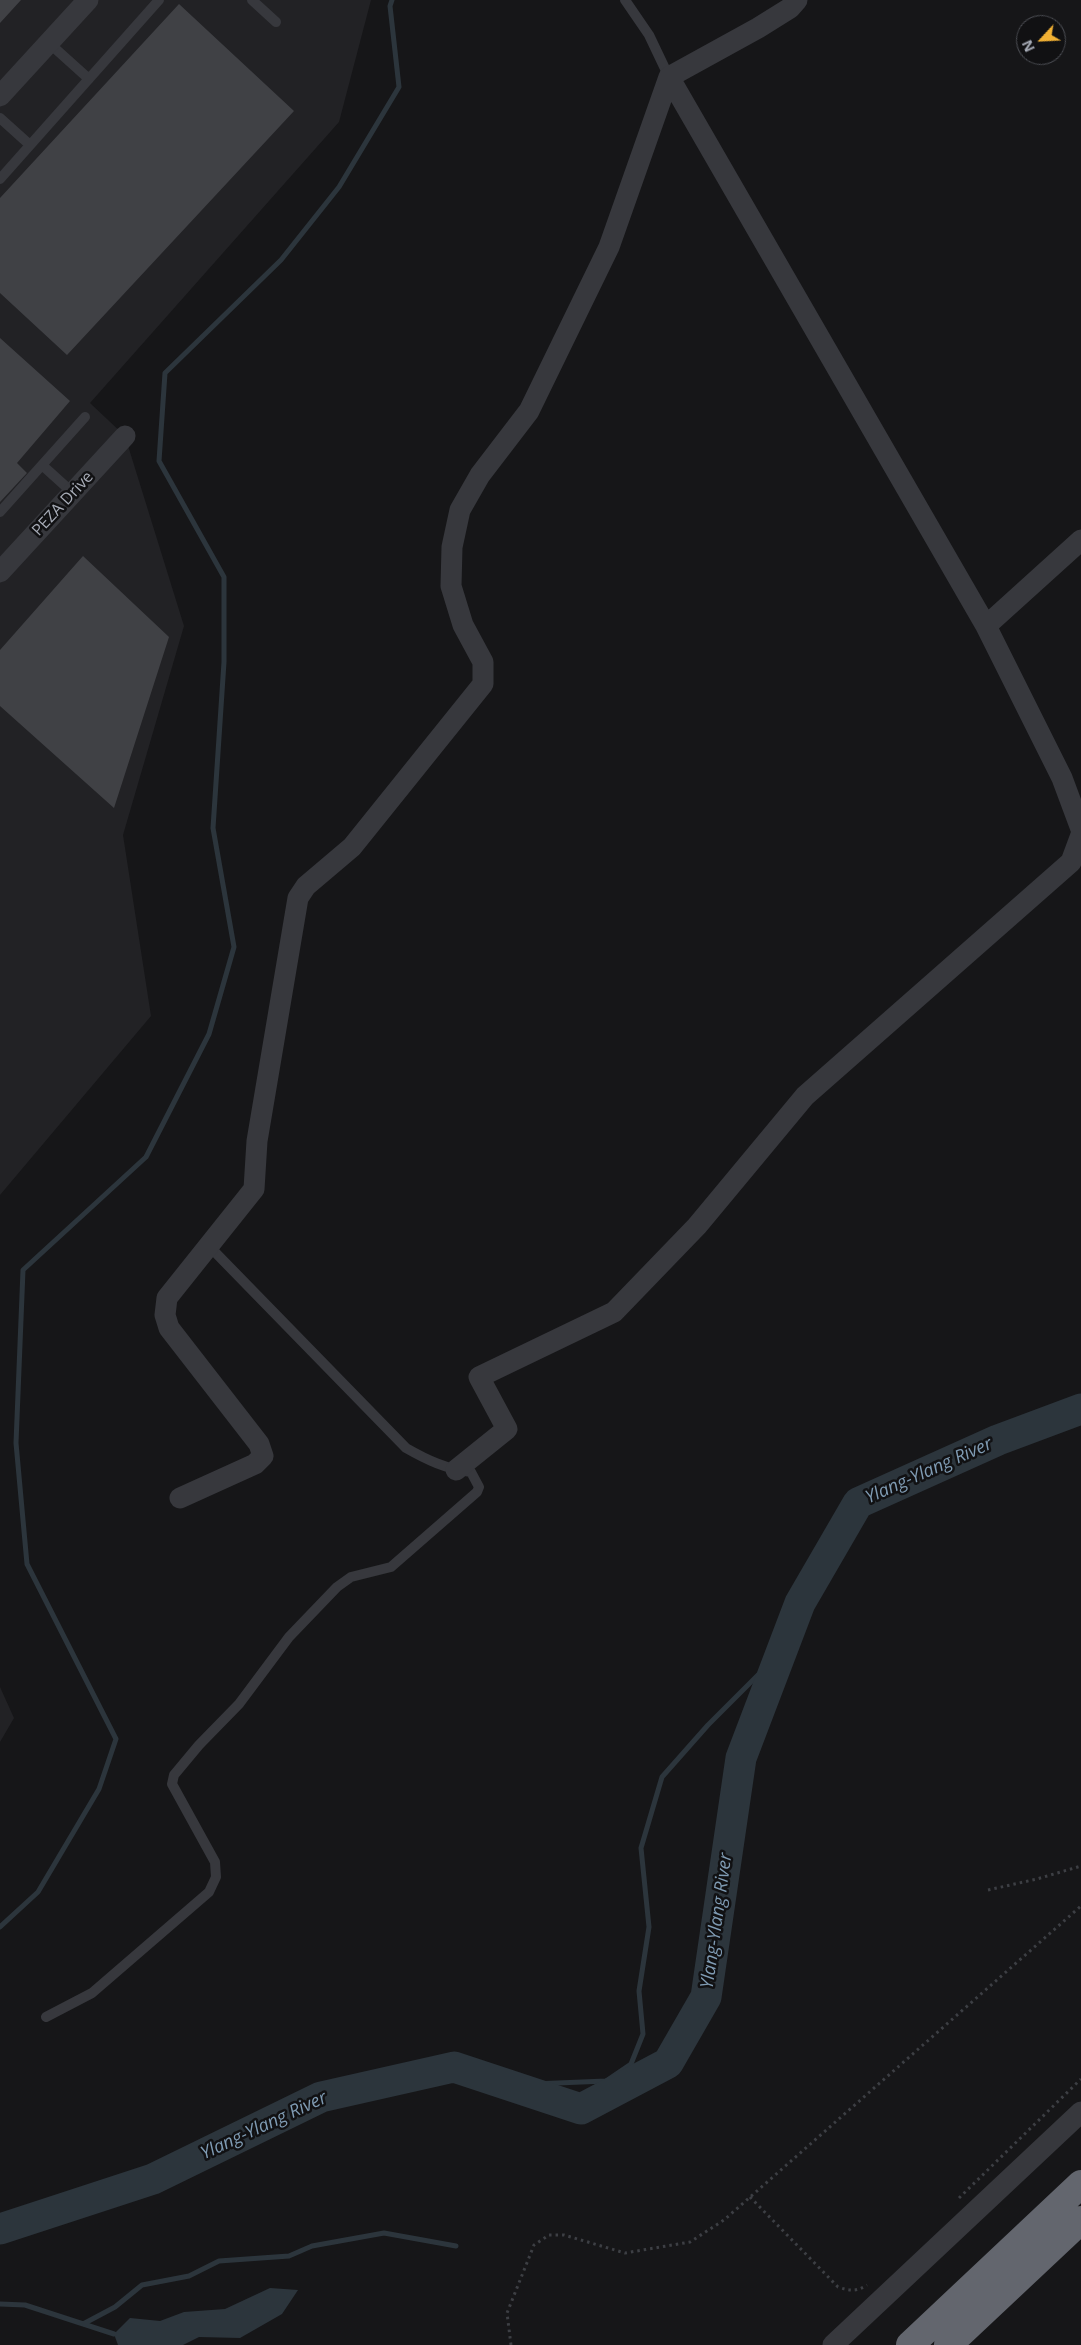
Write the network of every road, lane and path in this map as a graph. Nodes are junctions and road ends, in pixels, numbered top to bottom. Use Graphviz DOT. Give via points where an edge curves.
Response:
graph roads {
  1 [pos="88,0"];
  2 [pos="159,0"];
  3 [pos="252,0"];
  4 [pos="625,0"];
  5 [pos="797,0"];
  6 [pos="276,22"];
  7 [pos="49,43"];
  8 [pos="669,77"];
  9 [pos="89,79"];
  10 [pos="0,96"];
  11 [pos="0,118"];
  12 [pos="30,145"];
  13 [pos="0,178"];
  14 [pos="85,417"];
  15 [pos="125,436"];
  16 [pos="42,465"];
  17 [pos="73,493"];
  18 [pos="0,512"];
  19 [pos="1081,540"];
  20 [pos="0,572"];
  21 [pos="986,626"];
  22 [pos="1081,829"];
  23 [pos="1081,835"];
  24 [pos="210,1247"];
  25 [pos="456,1470"];
  26 [pos="180,1498"];
  27 [pos="1081,1866"];
  28 [pos="988,1890"];
  29 [pos="1081,1906"];
  30 [pos="46,2017"];
  31 [pos="1081,2079"];
  32 [pos="1081,2112"];
  33 [pos="1081,2184"];
  34 [pos="750,2197"];
  35 [pos="956,2201"];
  36 [pos="1081,2220"];
  37 [pos="872,2282"];
  38 [pos="511,2345"];
  39 [pos="833,2345"];
  40 [pos="910,2345"];
  41 [pos="948,2345"];
  1 -- 7 [label="street"];
  2 -- 9 [label="lane"];
  3 -- 6 [label="lane"];
  4 -- 8 [label="lane" via="649,35"];
  5 -- 8 [label="street" via="758,28"];
  7 -- 9 [label="lane"];
  7 -- 10 [label="street"];
  8 -- 21 [label="street"];
  8 -- 24 [label="street" via="609,247 528,412 480,474 460,510 452,547 451,586 463,624 483,662 483,684 352,847 306,886 298,898 257,1141 254,1189"];
  9 -- 12 [label="lane"];
  11 -- 12 [label="lane"];
  12 -- 13 [label="lane"];
  14 -- 16 [label="lane"];
  15 -- 17 [label="street, PEZA Drive"];
  16 -- 17 [label="lane"];
  16 -- 18 [label="lane"];
  17 -- 20 [label="street, PEZA Drive"];
  19 -- 21 [label="street"];
  21 -- 22 [label="street" via="1062,778"];
  23 -- 25 [label="street" via="1071,862 805,1096 697,1226 614,1312 479,1377 506,1429"];
  24 -- 25 [label="lane" via="406,1448 434,1464"];
  24 -- 26 [label="street" via="168,1298 164,1315 169,1328 259,1444 263,1456 255,1464"];
  25 -- 30 [label="lane" via="474,1475 479,1487 476,1492 391,1567 351,1577 337,1587 289,1637 239,1704 174,1775 172,1784 215,1862 216,1878 209,1892 92,1993"];
  27 -- 28 [label="path"];
  29 -- 34 [label="path"];
  31 -- 35 [label="path"];
  32 -- 39 [label="street"];
  33 -- 40 [label="highway"];
  34 -- 37 [label="path" via="838,2287 860,2290"];
  34 -- 38 [label="path" via="724,2220 690,2242 625,2253 564,2235 549,2235 534,2246 507,2313"];
  36 -- 41 [label="highway"];
}
